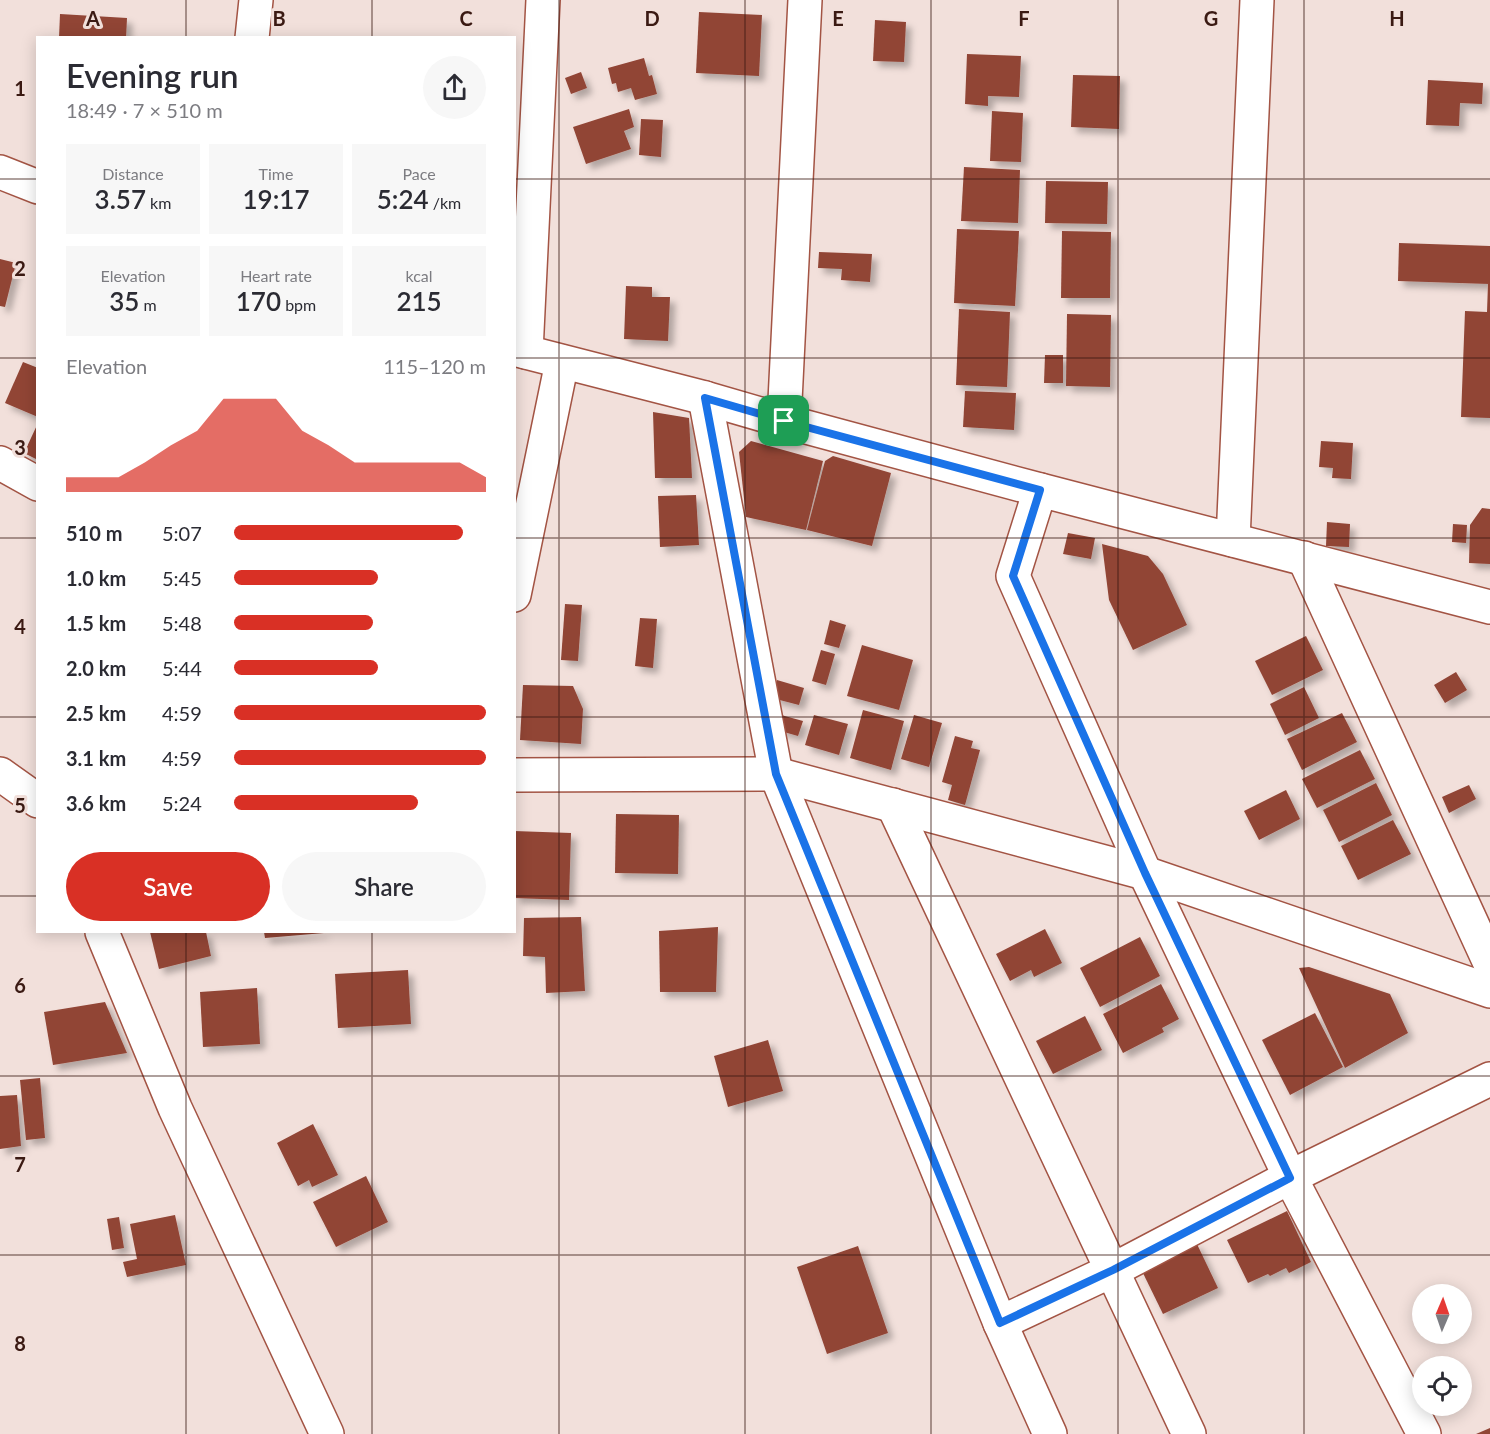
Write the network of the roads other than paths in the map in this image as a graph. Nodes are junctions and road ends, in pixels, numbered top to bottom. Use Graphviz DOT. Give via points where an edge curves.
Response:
graph roads {
  1 [pos="256,0"];
  2 [pos="543,0"];
  3 [pos="805,0"];
  4 [pos="1257,0"];
  5 [pos="252,36"];
  6 [pos="0,172"];
  7 [pos="36,186"];
  8 [pos="520,350"];
  9 [pos="562,362"];
  10 [pos="705,398"];
  11 [pos="784,421"];
  12 [pos="0,463"];
  13 [pos="36,483"];
  14 [pos="1040,490"];
  15 [pos="1233,540"];
  16 [pos="1304,558"];
  17 [pos="516,585"];
  18 [pos="1490,607"];
  19 [pos="0,774"];
  20 [pos="776,774"];
  21 [pos="516,775"];
  22 [pos="0,799"];
  23 [pos="36,800"];
  24 [pos="893,805"];
  25 [pos="36,807"];
  26 [pos="1145,873"];
  27 [pos="102,933"];
  28 [pos="1490,963"];
  29 [pos="1490,991"];
  30 [pos="1490,1079"];
  31 [pos="1290,1178"];
  32 [pos="1113,1270"];
  33 [pos="1000,1323"];
  34 [pos="327,1434"];
  35 [pos="1050,1434"];
  36 [pos="1190,1434"];
  37 [pos="1424,1434"];
  1 -- 5 [label="street"];
  2 -- 8 [label="street"];
  3 -- 11 [label="street"];
  4 -- 15 [label="street"];
  6 -- 7 [label="street"];
  8 -- 9 [label="street"];
  9 -- 10 [label="street"];
  9 -- 17 [label="street"];
  10 -- 11 [label="street"];
  10 -- 20 [label="street"];
  11 -- 14 [label="street"];
  12 -- 13 [label="street"];
  14 -- 15 [label="street"];
  14 -- 26 [label="street" via="1013,576"];
  15 -- 16 [label="street"];
  16 -- 18 [label="street"];
  16 -- 28 [label="street"];
  19 -- 23 [label="street"];
  20 -- 21 [label="street"];
  20 -- 24 [label="street"];
  20 -- 33 [label="street"];
  22 -- 25 [label="street"];
  24 -- 26 [label="street"];
  24 -- 32 [label="street"];
  26 -- 29 [label="street"];
  26 -- 31 [label="street"];
  27 -- 34 [label="street" via="175,1108"];
  30 -- 31 [label="street"];
  31 -- 32 [label="street"];
  31 -- 37 [label="street"];
  32 -- 33 [label="street"];
  32 -- 36 [label="street"];
  33 -- 35 [label="street"];
}
